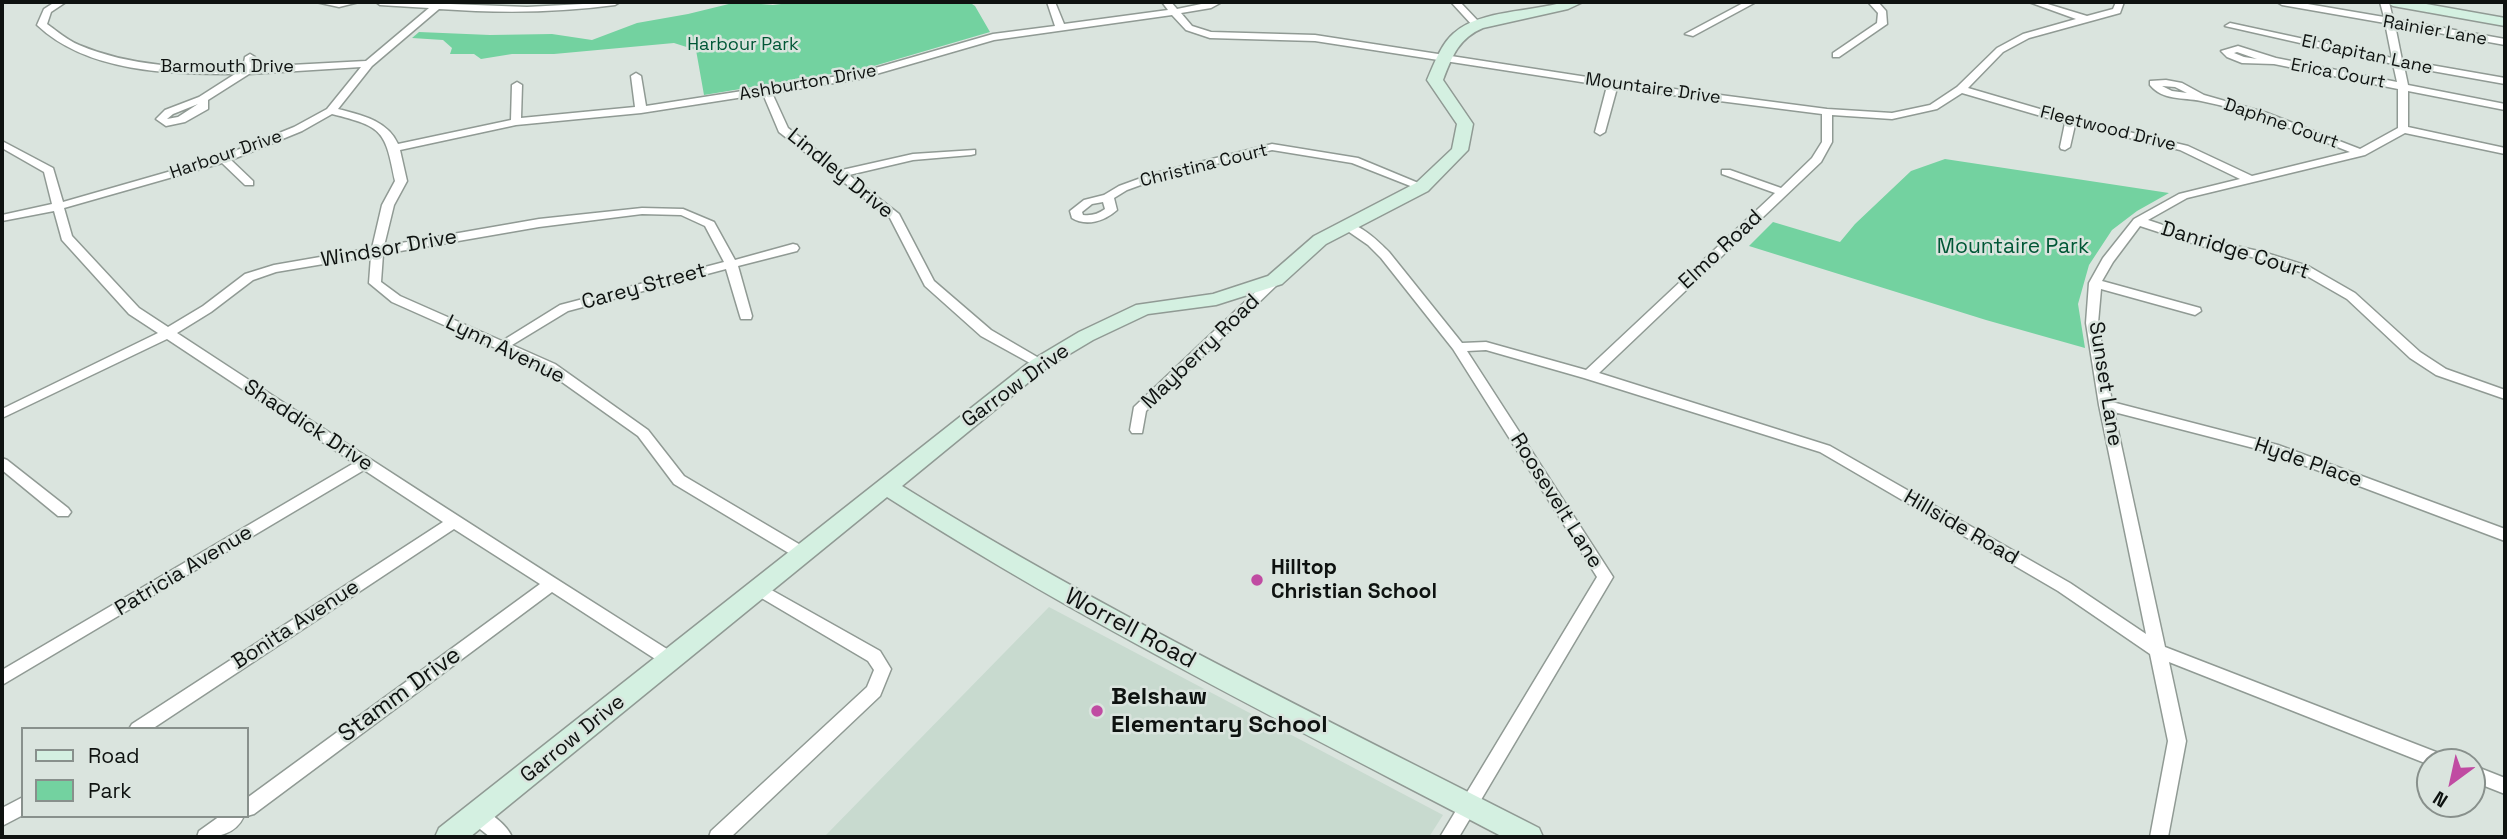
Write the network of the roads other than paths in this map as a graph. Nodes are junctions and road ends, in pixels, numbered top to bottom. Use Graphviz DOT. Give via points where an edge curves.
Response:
graph roads {
  1 [pos="61,2"];
  2 [pos="321,2"];
  3 [pos="354,2"];
  4 [pos="380,2"];
  5 [pos="615,2"];
  6 [pos="1051,2"];
  7 [pos="1166,2"];
  8 [pos="1218,2"];
  9 [pos="1455,2"];
  10 [pos="1576,2"];
  11 [pos="1751,2"];
  12 [pos="1873,2"];
  13 [pos="2033,2"];
  14 [pos="2120,2"];
  15 [pos="2283,2"];
  16 [pos="2385,2"];
  17 [pos="2393,2"];
  18 [pos="2419,2"];
  19 [pos="441,4"];
  20 [pos="1173,12"];
  21 [pos="2085,19"];
  22 [pos="2505,20"];
  23 [pos="2389,23"];
  24 [pos="1476,24"];
  25 [pos="2230,26"];
  26 [pos="1060,28"];
  27 [pos="1690,34"];
  28 [pos="2505,42"];
  29 [pos="1836,55"];
  30 [pos="250,57"];
  31 [pos="1445,57"];
  32 [pos="2274,61"];
  33 [pos="2396,62"];
  34 [pos="369,64"];
  35 [pos="248,70"];
  36 [pos="636,76"];
  37 [pos="2505,81"];
  38 [pos="1613,84"];
  39 [pos="517,85"];
  40 [pos="2403,86"];
  41 [pos="1961,89"];
  42 [pos="767,92"];
  43 [pos="2200,97"];
  44 [pos="203,99"];
  45 [pos="2505,107"];
  46 [pos="641,110"];
  47 [pos="331,111"];
  48 [pos="1827,113"];
  49 [pos="2071,121"];
  50 [pos="516,122"];
  51 [pos="2403,129"];
  52 [pos="1600,132"];
  53 [pos="2,144"];
  54 [pos="2064,147"];
  55 [pos="394,148"];
  56 [pos="2505,151"];
  57 [pos="971,152"];
  58 [pos="2361,153"];
  59 [pos="224,159"];
  60 [pos="1726,172"];
  61 [pos="841,174"];
  62 [pos="2250,179"];
  63 [pos="249,183"];
  64 [pos="1422,187"];
  65 [pos="1782,192"];
  66 [pos="1108,197"];
  67 [pos="60,206"];
  68 [pos="2,218"];
  69 [pos="2138,221"];
  70 [pos="1345,225"];
  71 [pos="793,248"];
  72 [pos="377,251"];
  73 [pos="731,264"];
  74 [pos="1275,280"];
  75 [pos="2095,283"];
  76 [pos="2195,311"];
  77 [pos="747,316"];
  78 [pos="167,333"];
  79 [pos="504,345"];
  80 [pos="1458,347"];
  81 [pos="1039,364"];
  82 [pos="1589,375"];
  83 [pos="2505,395"];
  84 [pos="2106,405"];
  85 [pos="2,414"];
  86 [pos="1137,430"];
  87 [pos="2,463"];
  88 [pos="365,463"];
  89 [pos="886,486"];
  90 [pos="62,512"];
  91 [pos="453,522"];
  92 [pos="2505,535"];
  93 [pos="803,554"];
  94 [pos="553,583"];
  95 [pos="759,589"];
  96 [pos="2158,651"];
  97 [pos="672,661"];
  98 [pos="2,678"];
  99 [pos="141,727"];
  100 [pos="2416,751"];
  101 [pos="2486,779"];
  102 [pos="2505,786"];
  103 [pos="1470,804"];
  104 [pos="21,806"];
  105 [pos="248,806"];
  106 [pos="477,815"];
  107 [pos="2,818"];
  108 [pos="232,818"];
  109 [pos="206,837"];
  110 [pos="449,837"];
  111 [pos="503,837"];
  112 [pos="718,837"];
  113 [pos="1449,837"];
  114 [pos="1529,837"];
  115 [pos="2160,837"];
  1 -- 35 [label="street, Barmouth Drive" via="47,11 42,25 79,49 142,66"];
  2 -- 3 [label="street"];
  4 -- 19 [label="street"];
  5 -- 19 [label="street" via="565,8 460,9"];
  6 -- 26 [label="street"];
  7 -- 20 [label="street, Mountaire Drive"];
  8 -- 20 [label="street, Ashburton Drive"];
  9 -- 24 [label="street"];
  10 -- 24 [label="street"];
  11 -- 27 [label="street"];
  12 -- 29 [label="street" via="1883,13 1882,24"];
  13 -- 21 [label="street"];
  14 -- 21 [label="street, Mountaire Drive" via="2117,11"];
  15 -- 23 [label="street, Rainier Lane"];
  16 -- 23 [label="street"];
  17 -- 22 [label="street"];
  18 -- 22 [label="street"];
  19 -- 34 [label="street, Harbour Drive"];
  20 -- 26 [label="street, Ashburton Drive"];
  20 -- 31 [label="street, Mountaire Drive" via="1189,27 1210,35 1315,38"];
  21 -- 41 [label="street, Mountaire Drive" via="2026,36 2000,50"];
  23 -- 28 [label="street, Rainier Lane"];
  23 -- 33 [label="street"];
  24 -- 31 [label="street, Garrow Drive" via="1459,34"];
  25 -- 33 [label="street, El Capitan Lane"];
  26 -- 42 [label="street, Ashburton Drive" via="993,37 894,67"];
  30 -- 35 [label="street"];
  31 -- 38 [label="street, Mountaire Drive"];
  31 -- 64 [label="street, Garrow Drive" via="1435,80 1465,124 1460,150"];
  32 -- 40 [label="street, Erica Court"];
  33 -- 37 [label="street, El Capitan Lane"];
  33 -- 40 [label="street"];
  34 -- 35 [label="street, Barmouth Drive"];
  34 -- 47 [label="street, Harbour Drive"];
  35 -- 44 [label="street"];
  36 -- 46 [label="street"];
  38 -- 48 [label="street, Mountaire Drive"];
  38 -- 52 [label="street"];
  39 -- 50 [label="street"];
  40 -- 45 [label="street, Erica Court"];
  40 -- 51 [label="street"];
  41 -- 48 [label="street, Mountaire Drive" via="1933,107 1892,116"];
  41 -- 49 [label="street, Fleetwood Drive"];
  42 -- 46 [label="street, Ashburton Drive"];
  42 -- 61 [label="street, Lindley Drive" via="783,130"];
  43 -- 58 [label="street, Daphne Court" via="2285,122"];
  46 -- 50 [label="street, Ashburton Drive"];
  47 -- 55 [label="street" via="365,119 388,134"];
  47 -- 59 [label="street, Harbour Drive"];
  48 -- 65 [label="street, Elmo Road" via="1827,142 1817,160"];
  49 -- 54 [label="street"];
  49 -- 62 [label="street, Fleetwood Drive" via="2184,148"];
  50 -- 55 [label="street, Ashburton Drive"];
  51 -- 56 [label="street"];
  51 -- 58 [label="street, Sunset Lane"];
  53 -- 67 [label="street, Shaddick Drive" via="49,170"];
  55 -- 72 [label="street, Lynn Avenue" via="401,181 388,205"];
  57 -- 61 [label="street" via="913,157"];
  58 -- 62 [label="street, Sunset Lane"];
  59 -- 63 [label="street"];
  59 -- 67 [label="street, Harbour Drive"];
  60 -- 65 [label="street"];
  61 -- 81 [label="street, Lindley Drive" via="895,216 929,283 986,333"];
  62 -- 69 [label="street, Sunset Lane" via="2183,196"];
  64 -- 66 [label="street, Christina Court" via="1354,160 1272,148 1156,176"];
  64 -- 70 [label="street, Garrow Drive"];
  65 -- 82 [label="street, Elmo Road"];
  67 -- 68 [label="street, Harbour Drive"];
  67 -- 78 [label="street, Shaddick Drive" via="66,237 134,311"];
  69 -- 75 [label="street, Sunset Lane"];
  69 -- 83 [label="street, Danridge Court" via="2304,268 2351,296 2415,355 2441,372"];
  70 -- 74 [label="street, Garrow Drive" via="1320,240"];
  70 -- 80 [label="street, Roosevelt Lane" via="1385,255"];
  71 -- 73 [label="street, Carey Street"];
  72 -- 73 [label="street, Windsor Drive" via="539,223 642,211 683,212 710,224"];
  72 -- 78 [label="street, Windsor Drive" via="249,276"];
  72 -- 79 [label="street, Lynn Avenue" via="375,283 396,299"];
  73 -- 77 [label="street, Windsor Drive"];
  73 -- 79 [label="street, Carey Street" via="564,308"];
  74 -- 81 [label="street, Garrow Drive" via="1216,299 1143,309"];
  74 -- 86 [label="street, Mayberry Road" via="1139,410"];
  75 -- 76 [label="street"];
  75 -- 84 [label="street, Sunset Lane" via="2092,323"];
  78 -- 85 [label="street, Windsor Drive"];
  78 -- 88 [label="street, Shaddick Drive"];
  79 -- 93 [label="street, Lynn Avenue" via="550,367 643,433 679,480"];
  80 -- 82 [label="street, Hillside Road" via="1486,346"];
  80 -- 103 [label="street, Roosevelt Lane" via="1605,577"];
  81 -- 89 [label="street, Garrow Drive"];
  82 -- 96 [label="street, Hillside Road" via="1825,449 2064,587"];
  84 -- 92 [label="street, Hyde Place" via="2273,448"];
  84 -- 96 [label="street, Sunset Lane"];
  87 -- 90 [label="street"];
  88 -- 91 [label="street, Shaddick Drive"];
  88 -- 98 [label="street, Patricia Avenue"];
  89 -- 93 [label="street, Garrow Drive"];
  89 -- 103 [label="street, Worrell Road" via="1104,617"];
  91 -- 94 [label="street, Shaddick Drive"];
  91 -- 99 [label="street, Bonita Avenue"];
  93 -- 95 [label="street, Garrow Drive"];
  94 -- 97 [label="street, Shaddick Drive"];
  94 -- 105 [label="street, Stamm Drive"];
  95 -- 97 [label="street, Garrow Drive"];
  95 -- 112 [label="street" via="874,656 883,669 874,691"];
  96 -- 100 [label="street, Hillside Road"];
  96 -- 115 [label="street, Sunset Lane" via="2177,741"];
  97 -- 106 [label="street, Garrow Drive"];
  101 -- 102 [label="street"];
  103 -- 113 [label="street, Roosevelt Lane"];
  103 -- 114 [label="street, Worrell Road"];
  104 -- 107 [label="street"];
  106 -- 110 [label="street, Garrow Drive"];
  106 -- 111 [label="street"];
  108 -- 109 [label="street"];
}
